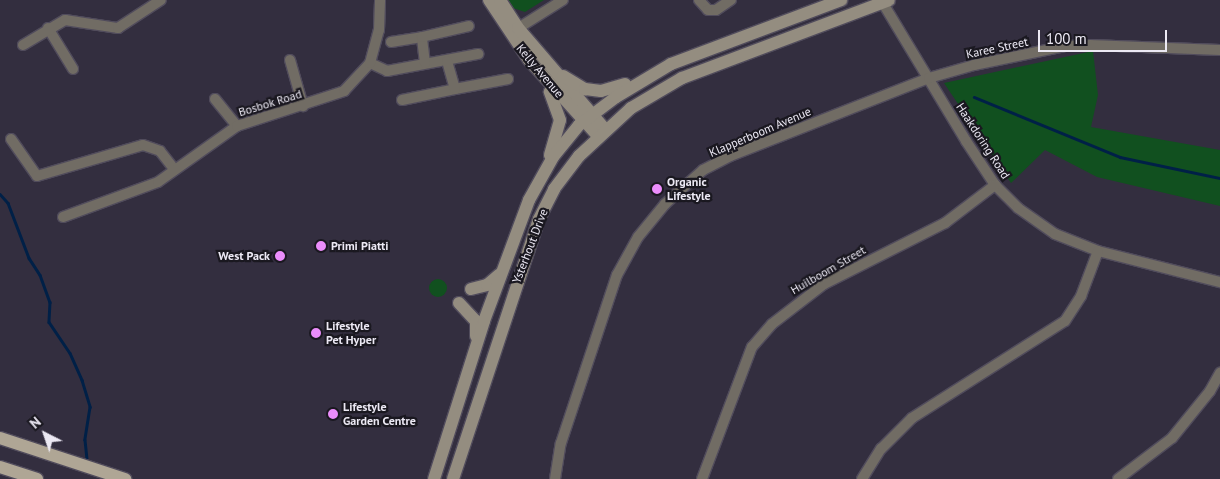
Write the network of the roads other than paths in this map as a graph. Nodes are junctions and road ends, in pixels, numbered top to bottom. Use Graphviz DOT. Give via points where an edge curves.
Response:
graph roads {
  1 [pos="161,0"];
  2 [pos="380,0"];
  3 [pos="489,0"];
  4 [pos="500,0"];
  5 [pos="563,0"];
  6 [pos="699,0"];
  7 [pos="731,0"];
  8 [pos="841,0"];
  9 [pos="884,1"];
  10 [pos="469,26"];
  11 [pos="48,28"];
  12 [pos="513,31"];
  13 [pos="422,37"];
  14 [pos="391,42"];
  15 [pos="23,45"];
  16 [pos="1220,50"];
  17 [pos="478,54"];
  18 [pos="533,56"];
  19 [pos="290,60"];
  20 [pos="447,62"];
  21 [pos="370,63"];
  22 [pos="424,63"];
  23 [pos="73,69"];
  24 [pos="649,76"];
  25 [pos="929,78"];
  26 [pos="508,79"];
  27 [pos="455,90"];
  28 [pos="215,99"];
  29 [pos="402,100"];
  30 [pos="304,106"];
  31 [pos="586,118"];
  32 [pos="237,126"];
  33 [pos="601,132"];
  34 [pos="10,138"];
  35 [pos="175,170"];
  36 [pos="537,182"];
  37 [pos="995,185"];
  38 [pos="62,217"];
  39 [pos="1098,251"];
  40 [pos="501,274"];
  41 [pos="1220,282"];
  42 [pos="471,289"];
  43 [pos="458,304"];
  44 [pos="476,349"];
  45 [pos="1220,373"];
  46 [pos="0,438"];
  47 [pos="0,467"];
  48 [pos="37,479"];
  49 [pos="125,479"];
  50 [pos="434,479"];
  51 [pos="453,479"];
  52 [pos="555,479"];
  53 [pos="702,479"];
  54 [pos="862,479"];
  55 [pos="1118,479"];
  1 -- 11 [label="street" via="118,28 70,19"];
  2 -- 21 [label="street, Bosbok Road" via="379,30"];
  3 -- 12 [label="main road, Kelly Avenue"];
  4 -- 12 [label="main road, Kelly Avenue"];
  5 -- 12 [label="street"];
  6 -- 7 [label="street" via="708,10 716,10"];
  8 -- 24 [label="main road, Ysterhout Drive" via="681,59"];
  9 -- 25 [label="street, Haakdoring Road"];
  9 -- 33 [label="main road, Ysterhout Drive" via="682,78 630,108"];
  10 -- 13 [label="street"];
  11 -- 15 [label="street"];
  11 -- 23 [label="street"];
  12 -- 18 [label="main road, Kelly Avenue"];
  13 -- 14 [label="street"];
  13 -- 22 [label="street"];
  16 -- 25 [label="street, Karee Street" via="1066,46"];
  17 -- 20 [label="street"];
  18 -- 24 [label="main road" via="585,89 610,90"];
  18 -- 31 [label="main road, Kelly Avenue"];
  18 -- 36 [label="main road" via="556,101 560,120 558,136"];
  19 -- 30 [label="street"];
  20 -- 22 [label="street"];
  20 -- 27 [label="street"];
  21 -- 22 [label="street" via="387,71"];
  21 -- 30 [label="street, Bosbok Road" via="344,91"];
  24 -- 31 [label="main road, Ysterhout Drive"];
  25 -- 37 [label="street, Haakdoring Road"];
  25 -- 52 [label="street, Klapperboom Avenue" via="730,156 703,170 665,204 638,237 617,275 561,444"];
  26 -- 27 [label="street"];
  27 -- 29 [label="street"];
  28 -- 32 [label="street"];
  30 -- 32 [label="street, Bosbok Road"];
  31 -- 33 [label="main road, Kelly Avenue"];
  31 -- 36 [label="main road, Ysterhout Drive"];
  32 -- 35 [label="street, Bosbok Road"];
  33 -- 51 [label="main road, Ysterhout Drive" via="565,173 539,219"];
  34 -- 35 [label="street" via="37,176 144,145 160,151"];
  35 -- 38 [label="street, Bosbok Road" via="142,189"];
  36 -- 40 [label="main road, Ysterhout Drive"];
  37 -- 39 [label="street, Haakdoring Road" via="1039,225"];
  37 -- 53 [label="street, Huilboom Street" via="945,223 824,284 772,324 752,347"];
  39 -- 41 [label="street, Haakdoring Road"];
  39 -- 54 [label="street" via="1081,296 1065,321 912,418 881,449"];
  40 -- 42 [label="main road" via="487,285"];
  40 -- 44 [label="main road, Ysterhout Drive"];
  43 -- 44 [label="main road" via="476,321"];
  44 -- 50 [label="main road, Ysterhout Drive"];
  45 -- 55 [label="street" via="1194,413 1172,438"];
  46 -- 49 [label="main road"];
  47 -- 48 [label="main road"];
}
